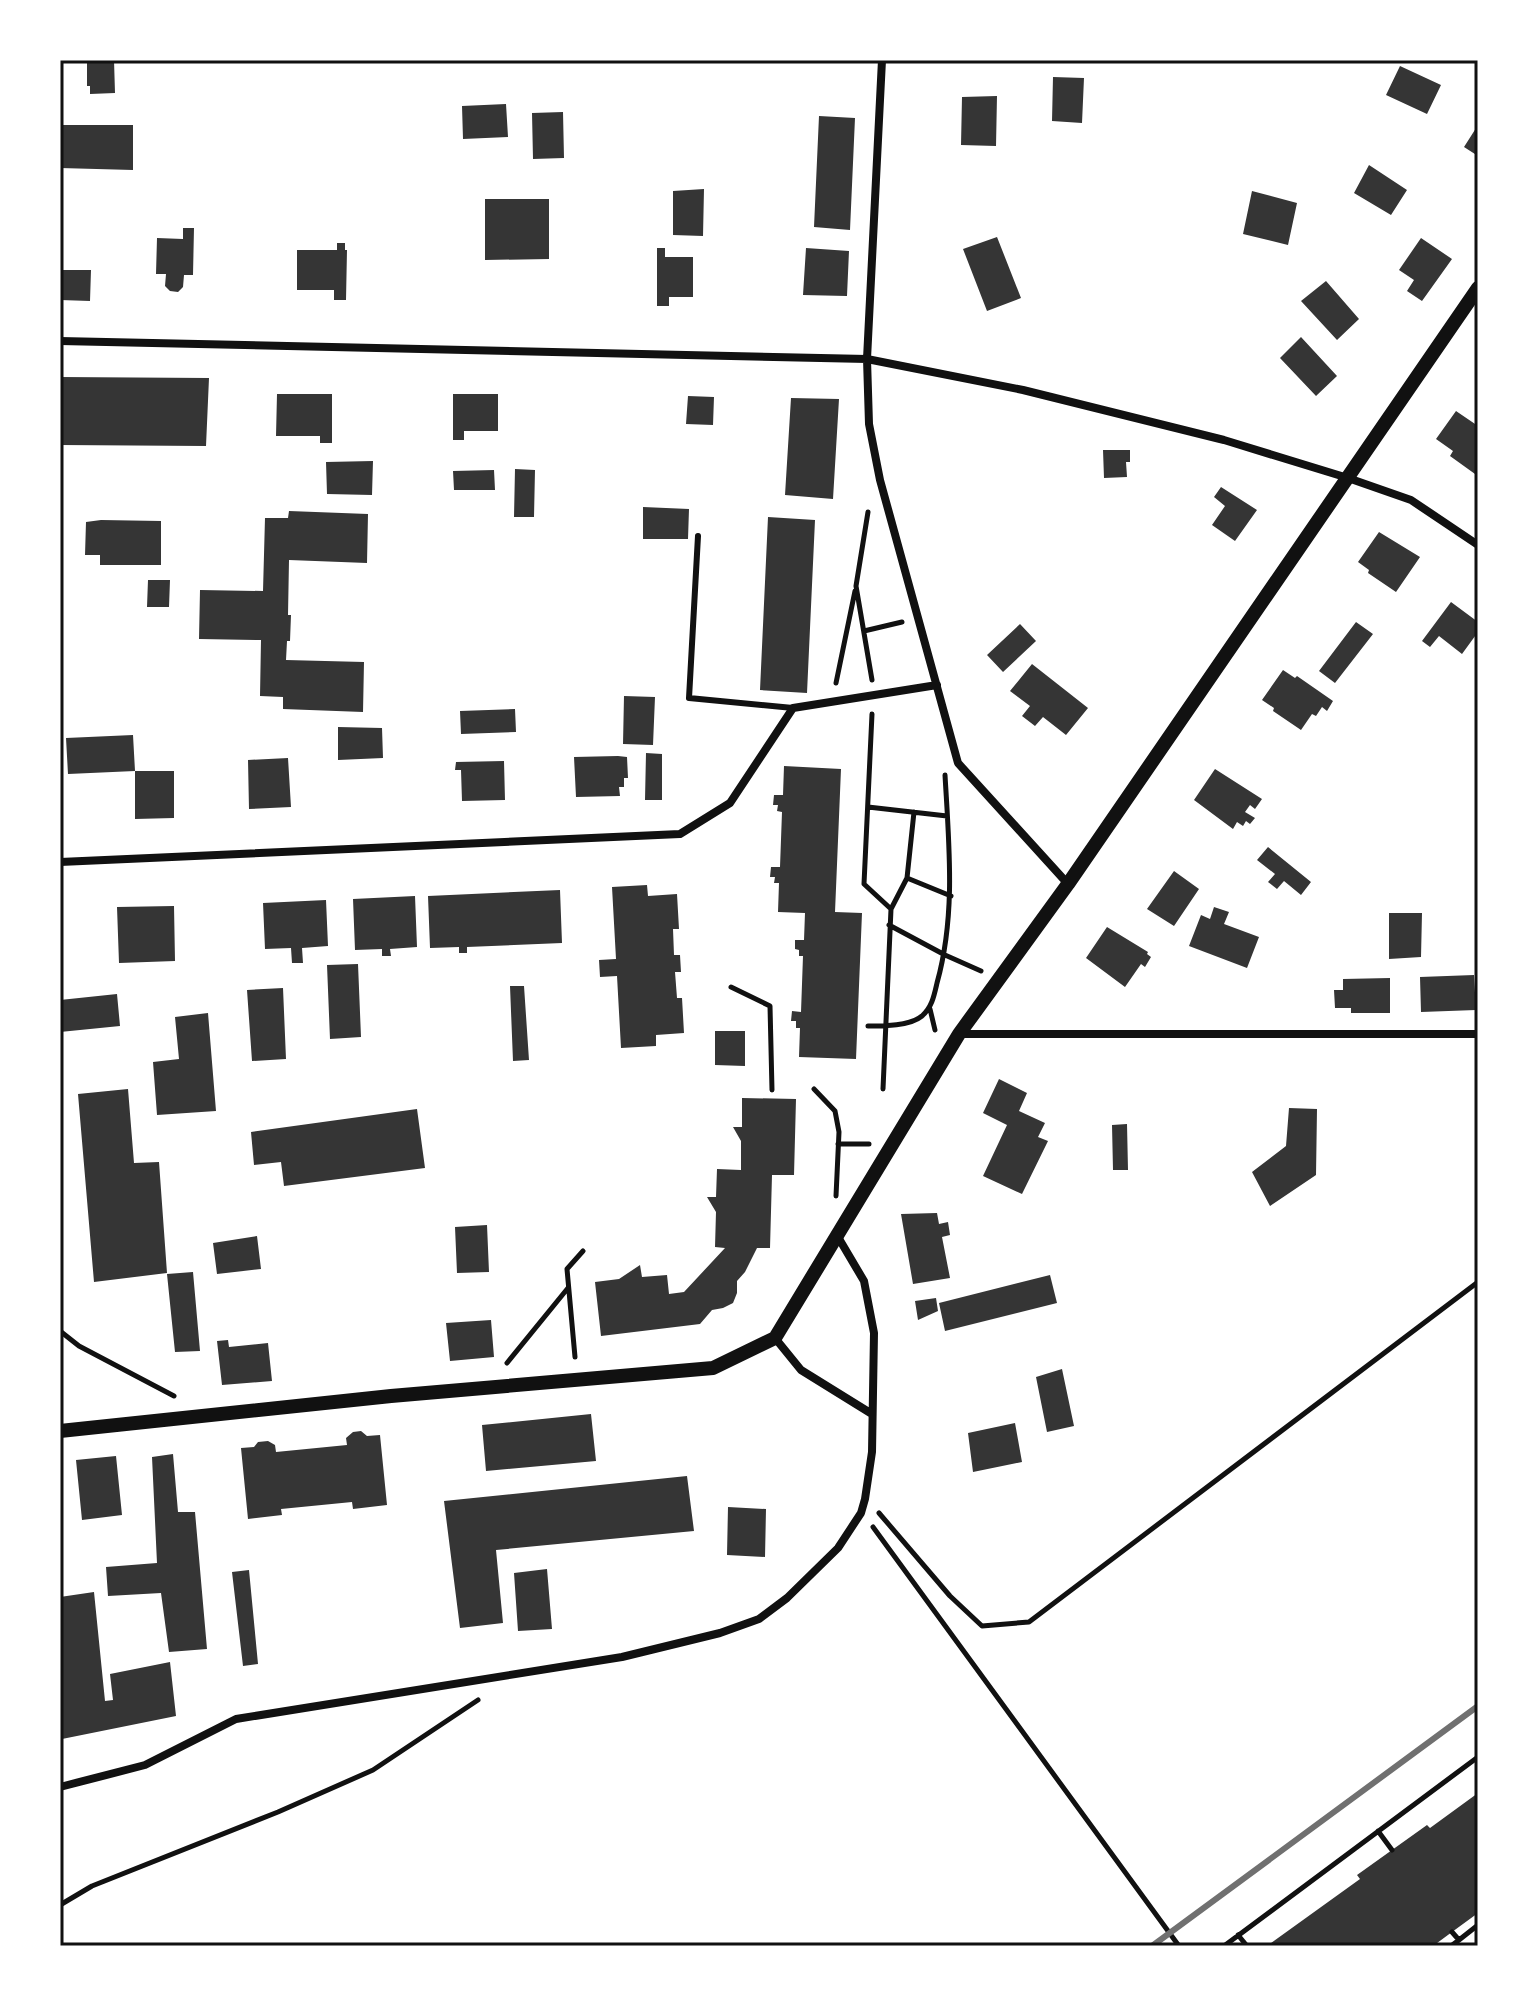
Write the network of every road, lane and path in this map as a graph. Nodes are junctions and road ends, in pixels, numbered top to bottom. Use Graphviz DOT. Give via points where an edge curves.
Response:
graph roads {
  1 [pos="882,60"];
  2 [pos="1478,288"];
  3 [pos="60,341"];
  4 [pos="867,359"];
  5 [pos="1348,478"];
  6 [pos="874,518"];
  7 [pos="698,536"];
  8 [pos="1478,545"];
  9 [pos="856,586"];
  10 [pos="899,607"];
  11 [pos="903,622"];
  12 [pos="864,631"];
  13 [pos="907,635"];
  14 [pos="937,685"];
  15 [pos="873,696"];
  16 [pos="832,703"];
  17 [pos="793,708"];
  18 [pos="944,769"];
  19 [pos="868,807"];
  20 [pos="914,812"];
  21 [pos="947,816"];
  22 [pos="60,862"];
  23 [pos="907,878"];
  24 [pos="1068,884"];
  25 [pos="951,896"];
  26 [pos="891,909"];
  27 [pos="889,925"];
  28 [pos="945,955"];
  29 [pos="1000,978"];
  30 [pos="731,987"];
  31 [pos="868,1026"];
  32 [pos="885,1026"];
  33 [pos="959,1034"];
  34 [pos="1478,1034"];
  35 [pos="814,1089"];
  36 [pos="883,1089"];
  37 [pos="772,1090"];
  38 [pos="838,1144"];
  39 [pos="870,1144"];
  40 [pos="836,1197"];
  41 [pos="838,1237"];
  42 [pos="583,1251"];
  43 [pos="1478,1282"];
  44 [pos="568,1288"];
  45 [pos="60,1331"];
  46 [pos="775,1338"];
  47 [pos="575,1357"];
  48 [pos="507,1364"];
  49 [pos="177,1397"];
  50 [pos="872,1414"];
  51 [pos="60,1431"];
  52 [pos="865,1499"];
  53 [pos="883,1538"];
  54 [pos="479,1700"];
  55 [pos="1478,1757"];
  56 [pos="60,1787"];
  57 [pos="1378,1831"];
  58 [pos="1392,1850"];
  59 [pos="60,1905"];
  60 [pos="1478,1925"];
  61 [pos="1452,1932"];
  62 [pos="1238,1935"];
  63 [pos="1459,1940"];
  64 [pos="1179,1946"];
  65 [pos="1224,1946"];
  66 [pos="1247,1946"];
  67 [pos="1451,1946"];
  1 -- 4 [label="street"];
  2 -- 5 [label="street"];
  3 -- 4 [label="street"];
  4 -- 5 [label="street" via="1023,390 1224,440"];
  4 -- 14 [label="street" via="869,424 877,466"];
  5 -- 8 [label="street" via="1411,500"];
  5 -- 24 [label="street"];
  6 -- 9 [label="path" via="870,504"];
  7 -- 17 [label="lane" via="689,698"];
  9 -- 12 [label="path"];
  9 -- 16 [label="path"];
  10 -- 11 [label="path"];
  11 -- 12 [label="path"];
  11 -- 13 [label="path"];
  12 -- 15 [label="path"];
  14 -- 15 [label="street"];
  14 -- 24 [label="street" via="958,763"];
  15 -- 16 [label="street"];
  15 -- 19 [label="path"];
  16 -- 17 [label="street"];
  17 -- 22 [label="street" via="730,803 680,834"];
  18 -- 21 [label="path"];
  19 -- 20 [label="path"];
  19 -- 26 [label="path" via="864,884"];
  20 -- 21 [label="path"];
  20 -- 23 [label="path"];
  21 -- 25 [label="path"];
  23 -- 25 [label="path"];
  23 -- 26 [label="path"];
  24 -- 29 [label="street"];
  25 -- 28 [label="path"];
  26 -- 27 [label="path"];
  27 -- 28 [label="path"];
  27 -- 32 [label="path"];
  28 -- 29 [label="path"];
  28 -- 32 [label="path" via="930,1008 918,1019"];
  29 -- 33 [label="street"];
  30 -- 37 [label="path" via="770,1006"];
  31 -- 32 [label="path"];
  32 -- 36 [label="path"];
  33 -- 34 [label="street"];
  33 -- 41 [label="street"];
  35 -- 38 [label="path" via="835,1111"];
  38 -- 39 [label="path"];
  38 -- 40 [label="path"];
  41 -- 46 [label="street"];
  41 -- 50 [label="street" via="864,1281 874,1333"];
  42 -- 44 [label="path" via="567,1269"];
  43 -- 52 [label="path" via="1029,1622 982,1626"];
  44 -- 47 [label="path"];
  44 -- 48 [label="path"];
  45 -- 49 [label="path"];
  46 -- 50 [label="street" via="801,1370"];
  46 -- 51 [label="street" via="713,1368"];
  50 -- 52 [label="street"];
  52 -- 56 [label="street" via="838,1548 787,1598 759,1619 720,1633 622,1657 236,1719 145,1765"];
  53 -- 64 [label="path"];
  54 -- 59 [label="path" via="373,1770 92,1886"];
  55 -- 57 [label="path"];
  57 -- 58 [label="path"];
  57 -- 62 [label="path"];
  60 -- 63 [label="path"];
  61 -- 63 [label="path"];
  62 -- 65 [label="path"];
  62 -- 66 [label="path"];
  63 -- 67 [label="path"];
}
